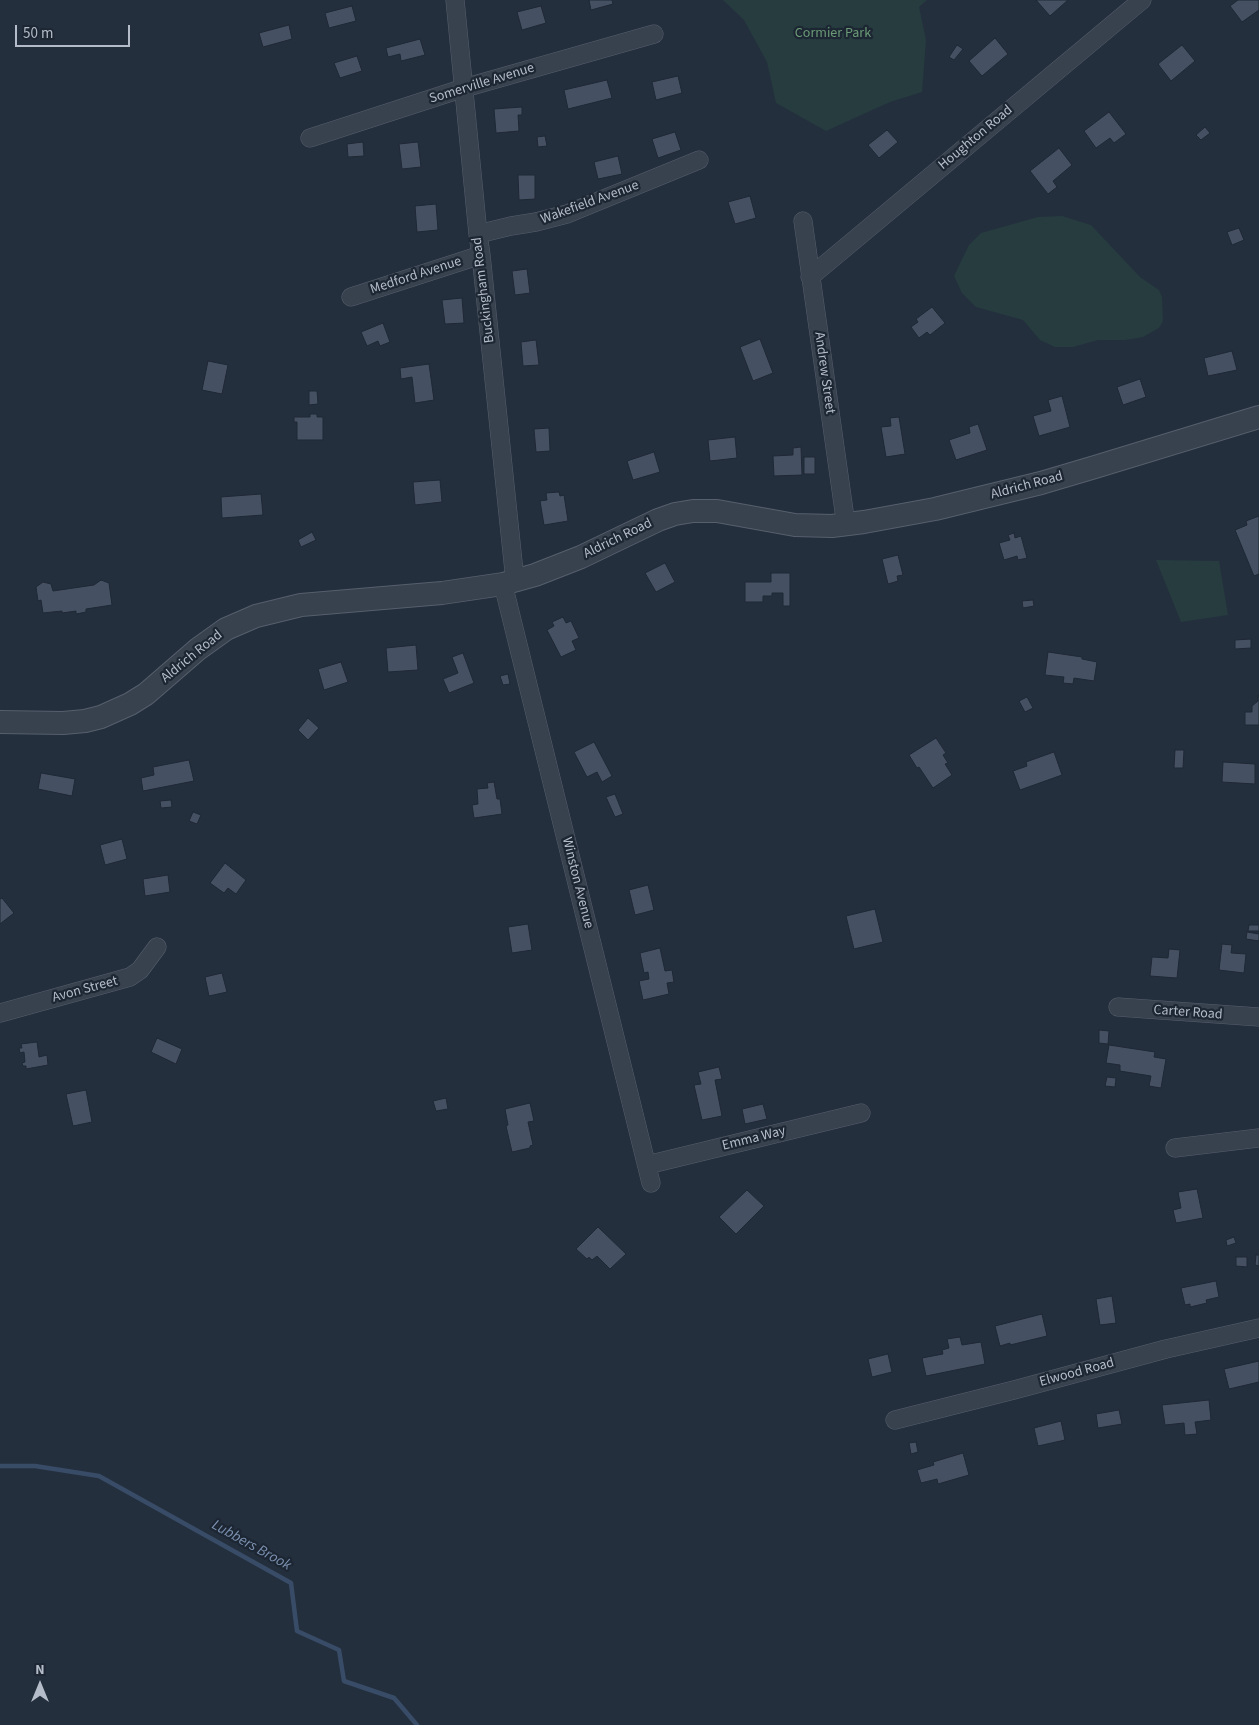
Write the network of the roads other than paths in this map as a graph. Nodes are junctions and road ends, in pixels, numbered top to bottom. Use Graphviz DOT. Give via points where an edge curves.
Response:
graph roads {
  1 [pos="455,0"];
  2 [pos="1142,0"];
  3 [pos="654,34"];
  4 [pos="464,88"];
  5 [pos="310,138"];
  6 [pos="699,160"];
  7 [pos="803,221"];
  8 [pos="478,234"];
  9 [pos="481,255"];
  10 [pos="810,276"];
  11 [pos="351,297"];
  12 [pos="1259,417"];
  13 [pos="846,524"];
  14 [pos="509,582"];
  15 [pos="0,722"];
  16 [pos="157,947"];
  17 [pos="1118,1007"];
  18 [pos="0,1012"];
  19 [pos="1259,1018"];
  20 [pos="861,1113"];
  21 [pos="1259,1138"];
  22 [pos="1175,1148"];
  23 [pos="647,1165"];
  24 [pos="651,1183"];
  25 [pos="1259,1328"];
  26 [pos="895,1420"];
  1 -- 4 [label="street, Buckingham Road"];
  2 -- 10 [label="street, Houghton Road"];
  3 -- 4 [label="street, Somerville Avenue"];
  4 -- 5 [label="street, Somerville Avenue"];
  4 -- 8 [label="street, Buckingham Road"];
  6 -- 8 [label="street, Wakefield Avenue" via="567,214"];
  7 -- 10 [label="street, Andrew Street"];
  8 -- 9 [label="street, Buckingham Road"];
  9 -- 11 [label="street, Medford Avenue"];
  9 -- 14 [label="street, Buckingham Road"];
  10 -- 13 [label="street, Andrew Street"];
  12 -- 13 [label="street, Aldrich Road" via="1095,468 997,494 935,509"];
  13 -- 14 [label="street, Aldrich Road" via="795,524 711,510 681,512 581,557"];
  14 -- 15 [label="street, Aldrich Road" via="272,612 226,629 146,694 101,717 63,723"];
  14 -- 23 [label="street, Winston Avenue"];
  16 -- 18 [label="street, Avon Street" via="140,970 130,977"];
  17 -- 19 [label="street, Carter Road"];
  20 -- 23 [label="street, Emma Way"];
  21 -- 22 [label="street"];
  23 -- 24 [label="street, Winston Avenue"];
  25 -- 26 [label="street, Elwood Road"];
}
